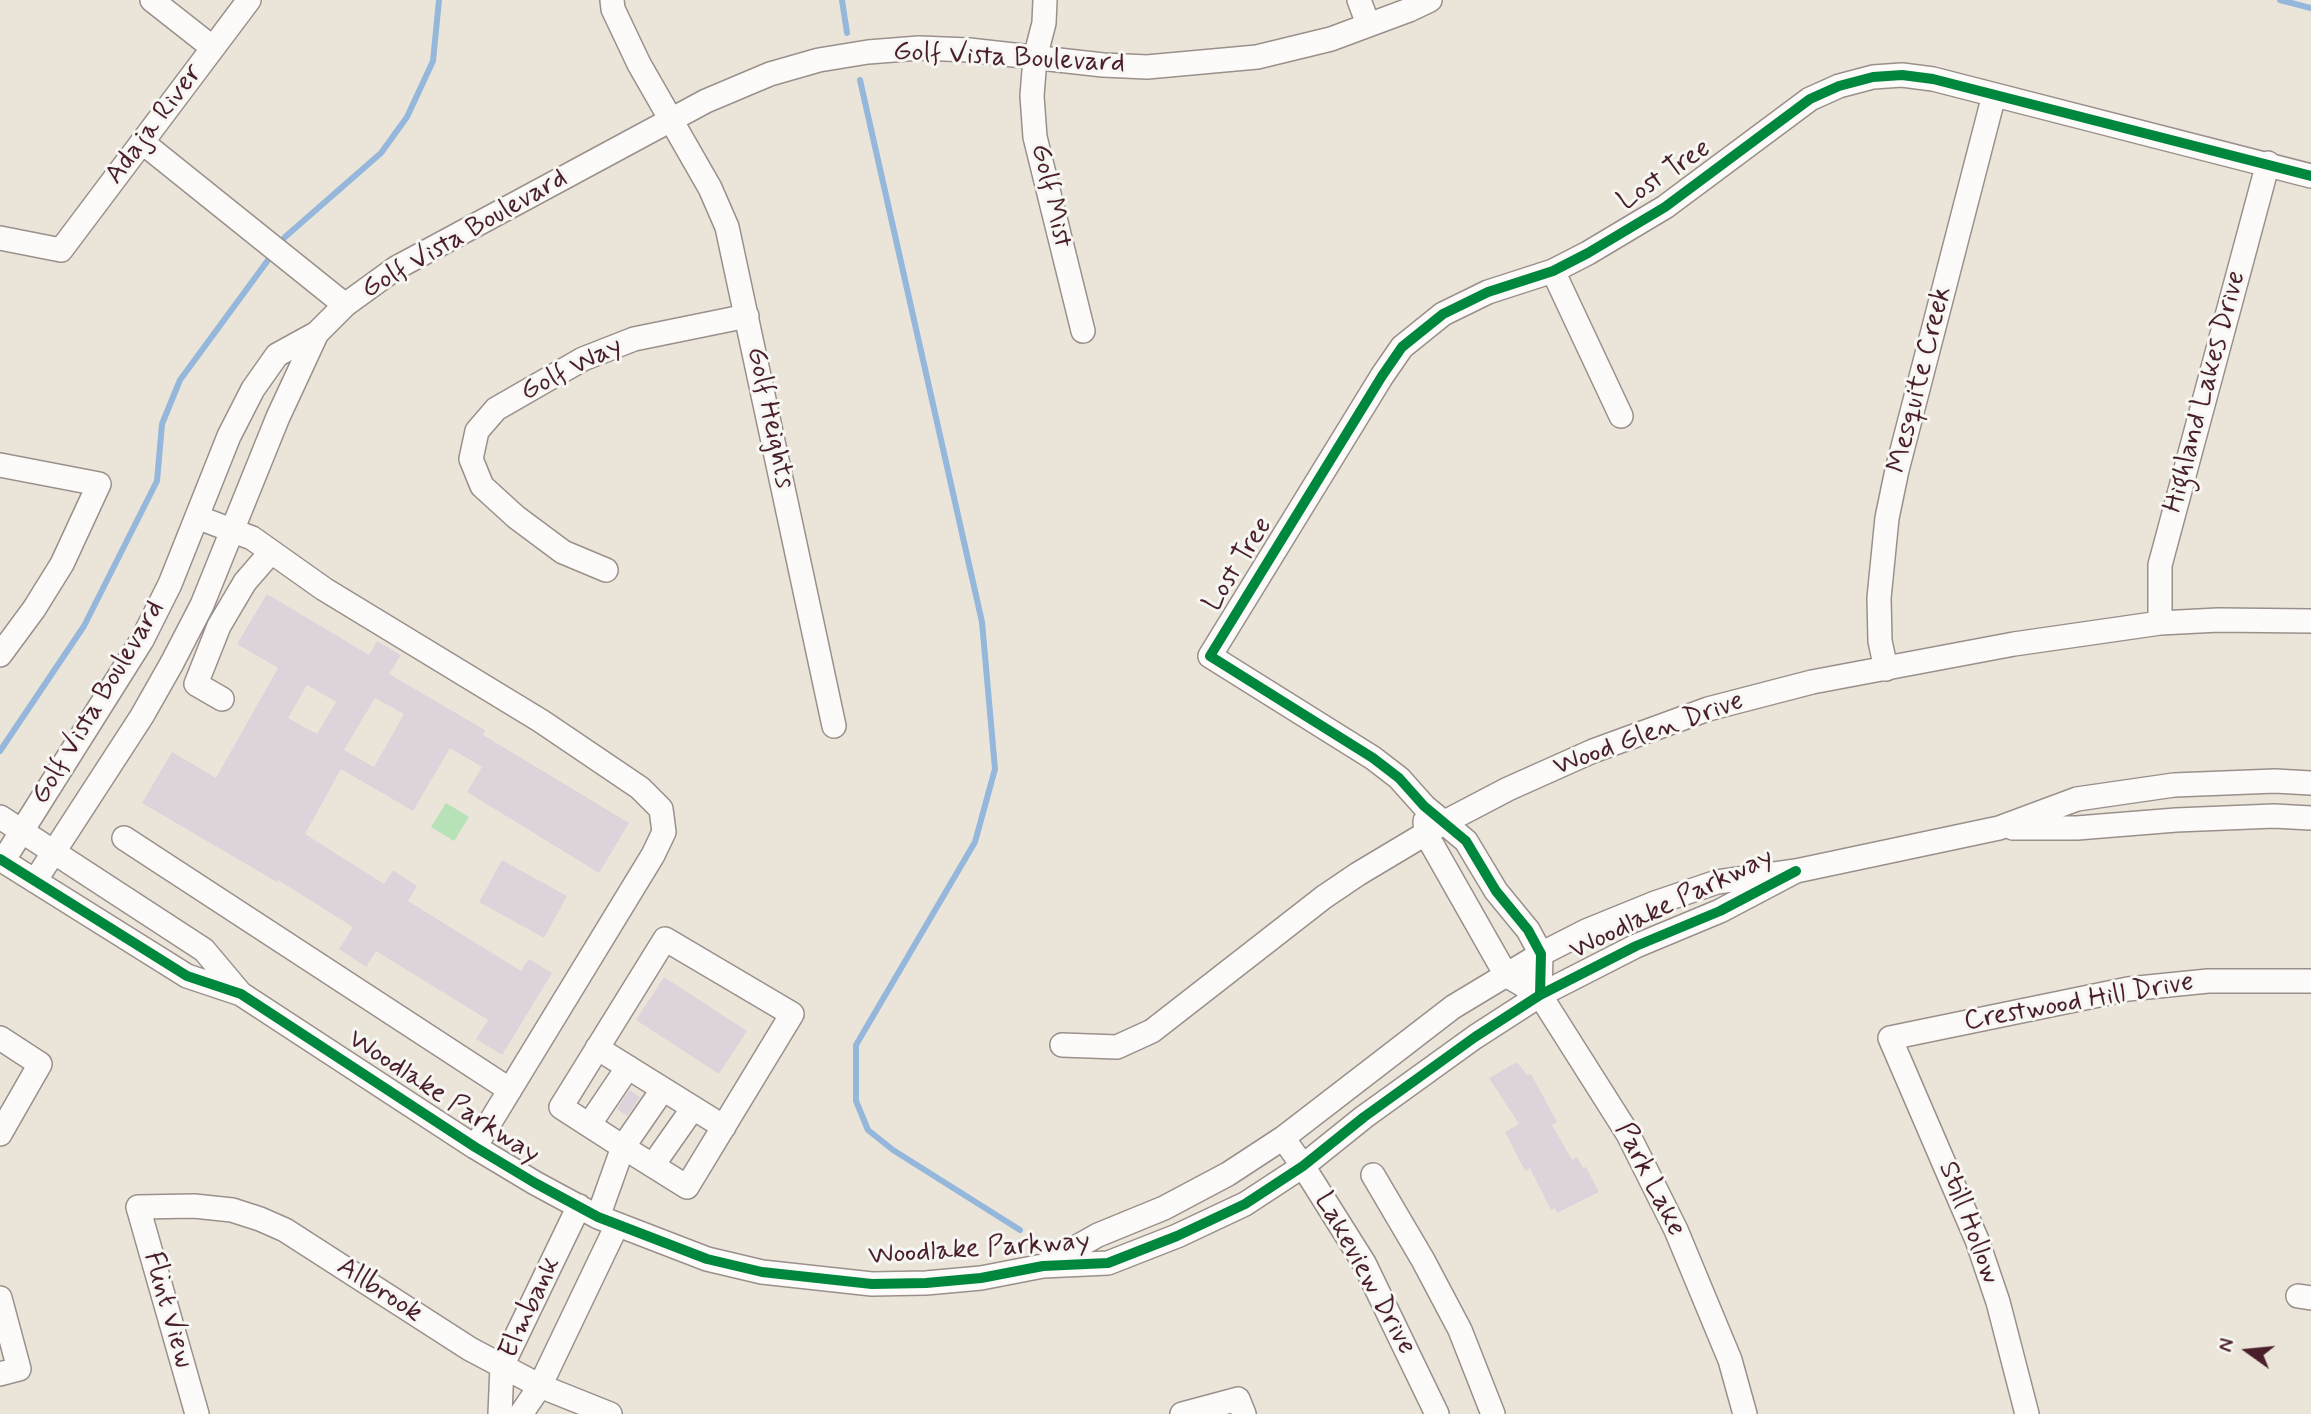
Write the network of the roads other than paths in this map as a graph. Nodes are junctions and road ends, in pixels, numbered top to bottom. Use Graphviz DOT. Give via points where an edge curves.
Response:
graph roads {
  1 [pos="152,0"];
  2 [pos="249,0"];
  3 [pos="612,0"];
  4 [pos="1045,0"];
  5 [pos="1359,0"];
  6 [pos="1430,0"];
  7 [pos="1368,24"];
  8 [pos="213,48"];
  9 [pos="1035,58"];
  10 [pos="1994,95"];
  11 [pos="672,120"];
  12 [pos="142,142"];
  13 [pos="2268,163"];
  14 [pos="2311,176"];
  15 [pos="0,239"];
  16 [pos="1553,271"];
  17 [pos="345,305"];
  18 [pos="747,316"];
  19 [pos="1083,331"];
  20 [pos="317,334"];
  21 [pos="1621,416"];
  22 [pos="0,465"];
  23 [pos="197,517"];
  24 [pos="232,529"];
  25 [pos="271,552"];
  26 [pos="606,570"];
  27 [pos="2311,621"];
  28 [pos="2160,623"];
  29 [pos="0,656"];
  30 [pos="1886,668"];
  31 [pos="222,699"];
  32 [pos="834,726"];
  33 [pos="2311,783"];
  34 [pos="0,817"];
  35 [pos="2311,818"];
  36 [pos="1436,828"];
  37 [pos="1999,828"];
  38 [pos="22,831"];
  39 [pos="124,838"];
  40 [pos="53,851"];
  41 [pos="1,860"];
  42 [pos="1796,871"];
  43 [pos="35,881"];
  44 [pos="1496,891"];
  45 [pos="1469,909"];
  46 [pos="1541,954"];
  47 [pos="1506,975"];
  48 [pos="2311,981"];
  49 [pos="241,994"];
  50 [pos="1540,995"];
  51 [pos="0,1038"];
  52 [pos="1890,1038"];
  53 [pos="1062,1045"];
  54 [pos="597,1048"];
  55 [pos="628,1068"];
  56 [pos="663,1089"];
  57 [pos="510,1090"];
  58 [pos="693,1108"];
  59 [pos="589,1125"];
  60 [pos="724,1127"];
  61 [pos="0,1134"];
  62 [pos="1283,1138"];
  63 [pos="475,1147"];
  64 [pos="623,1147"];
  65 [pos="653,1165"];
  66 [pos="1303,1166"];
  67 [pos="1373,1175"];
  68 [pos="138,1207"];
  69 [pos="598,1216"];
  70 [pos="1043,1266"];
  71 [pos="0,1298"];
  72 [pos="502,1366"];
  73 [pos="10,1372"];
  74 [pos="540,1386"];
  75 [pos="1241,1406"];
  76 [pos="197,1414"];
  77 [pos="500,1414"];
  78 [pos="521,1414"];
  79 [pos="610,1414"];
  80 [pos="1182,1414"];
  81 [pos="1437,1414"];
  82 [pos="1493,1414"];
  83 [pos="1745,1414"];
  84 [pos="2027,1414"];
  1 -- 8 [label="street"];
  2 -- 8 [label="street, Adaja River"];
  3 -- 11 [label="street, Golf Heights" via="639,64"];
  4 -- 9 [label="street, Golf Mist"];
  5 -- 7 [label="street"];
  6 -- 7 [label="street, Golf Vista Boulevard"];
  7 -- 9 [label="street, Golf Vista Boulevard" via="1331,39 1258,57 1147,66"];
  8 -- 12 [label="street, Adaja River"];
  9 -- 11 [label="street, Golf Vista Boulevard" via="919,48 819,60 770,74"];
  9 -- 19 [label="street, Golf Mist" via="1035,137"];
  10 -- 13 [label="street, Lost Tree"];
  10 -- 16 [label="street, Lost Tree" via="1902,75 1839,86 1810,99 1665,207"];
  10 -- 30 [label="street, Mesquite Creek" via="1887,518 1879,598"];
  11 -- 17 [label="street, Golf Vista Boulevard" via="396,268"];
  11 -- 18 [label="street, Golf Heights" via="727,227"];
  12 -- 15 [label="street, Adaja River" via="61,250"];
  12 -- 17 [label="street"];
  13 -- 14 [label="street, Lost Tree"];
  13 -- 28 [label="street, Highland Lakes Drive" via="2160,565"];
  16 -- 21 [label="street"];
  16 -- 36 [label="street, Lost Tree" via="1466,302 1431,322 1402,347 1210,656 1373,758 1399,778"];
  17 -- 20 [label="street, Golf Vista Boulevard"];
  18 -- 26 [label="street, Golf Way" via="634,339 583,359 496,409 477,431 471,458 482,485 563,552"];
  18 -- 32 [label="street, Golf Heights"];
  20 -- 23 [label="street, Golf Vista Boulevard" via="277,355 253,389"];
  20 -- 24 [label="street, Golf Vista Boulevard"];
  22 -- 29 [label="street" via="99,484 62,564"];
  23 -- 24 [label="street"];
  23 -- 38 [label="street, Golf Vista Boulevard" via="142,640"];
  24 -- 25 [label="street"];
  24 -- 40 [label="street, Golf Vista Boulevard" via="172,663"];
  25 -- 31 [label="street" via="245,582 219,626 196,684"];
  25 -- 57 [label="street" via="541,721 640,788 661,809 664,832 653,855"];
  27 -- 28 [label="street, Wood Glen Drive"];
  28 -- 30 [label="street, Wood Glen Drive"];
  30 -- 36 [label="street, Wood Glen Drive" via="1708,709 1593,751"];
  33 -- 37 [label="street, Woodlake Parkway" via="2174,785 2077,799"];
  34 -- 38 [label="street, Woodlake Parkway"];
  35 -- 37 [label="street, Woodlake Parkway"];
  36 -- 44 [label="street" via="1465,841"];
  36 -- 45 [label="street"];
  36 -- 53 [label="street, Wood Glen Drive" via="1324,897 1152,1031 1117,1047"];
  37 -- 42 [label="street, Woodlake Parkway"];
  38 -- 40 [label="street, Woodlake Parkway"];
  38 -- 41 [label="street, Golf Vista Boulevard"];
  39 -- 57 [label="street"];
  40 -- 43 [label="street, Golf Vista Boulevard"];
  40 -- 49 [label="street, Woodlake Parkway" via="204,950"];
  41 -- 43 [label="street, Woodlake Parkway"];
  42 -- 46 [label="street, Woodlake Parkway" via="1717,881 1586,931"];
  42 -- 50 [label="street, Woodlake Parkway"];
  43 -- 49 [label="street, Woodlake Parkway" via="187,976"];
  44 -- 45 [label="street"];
  44 -- 46 [label="street"];
  45 -- 47 [label="street"];
  46 -- 47 [label="street, Woodlake Parkway"];
  46 -- 50 [label="street"];
  47 -- 50 [label="street, Park Lake"];
  47 -- 62 [label="street, Woodlake Parkway" via="1453,1007"];
  48 -- 52 [label="street, Crestwood Hill Drive" via="2208,981 2129,989"];
  49 -- 63 [label="street, Woodlake Parkway"];
  50 -- 66 [label="street, Woodlake Parkway" via="1464,1045"];
  50 -- 83 [label="street, Park Lake" via="1628,1134 1676,1230 1730,1360"];
  51 -- 61 [label="street" via="40,1064"];
  52 -- 84 [label="street, Still Hollow" via="1977,1240"];
  54 -- 55 [label="street"];
  54 -- 59 [label="street" via="561,1107"];
  54 -- 60 [label="street" via="665,939 792,1014"];
  55 -- 56 [label="street"];
  55 -- 59 [label="street"];
  56 -- 58 [label="street"];
  56 -- 64 [label="street"];
  57 -- 63 [label="street"];
  58 -- 60 [label="street"];
  58 -- 65 [label="street"];
  59 -- 64 [label="street"];
  60 -- 65 [label="street" via="687,1186"];
  62 -- 66 [label="street, Lakeview Drive"];
  62 -- 70 [label="street, Woodlake Parkway" via="1164,1209 1098,1235"];
  63 -- 69 [label="street, Woodlake Parkway"];
  64 -- 65 [label="street"];
  64 -- 69 [label="street"];
  66 -- 70 [label="street, Woodlake Parkway" via="1245,1205 1108,1264"];
  66 -- 81 [label="street, Lakeview Drive" via="1364,1263"];
  67 -- 82 [label="street" via="1460,1330"];
  68 -- 72 [label="street, Allbrook" via="194,1206 260,1219 285,1230"];
  68 -- 76 [label="street, Flint View"];
  69 -- 70 [label="street, Woodlake Parkway" via="707,1259 813,1279 926,1283"];
  69 -- 72 [label="street, Elmbank"];
  69 -- 74 [label="street, Elmbank"];
  71 -- 73 [label="street"];
  72 -- 74 [label="street, Allbrook"];
  72 -- 77 [label="street, Elmbank"];
  74 -- 78 [label="street, Elmbank"];
  74 -- 79 [label="street, Allbrook"];
  75 -- 80 [label="street"];
}
